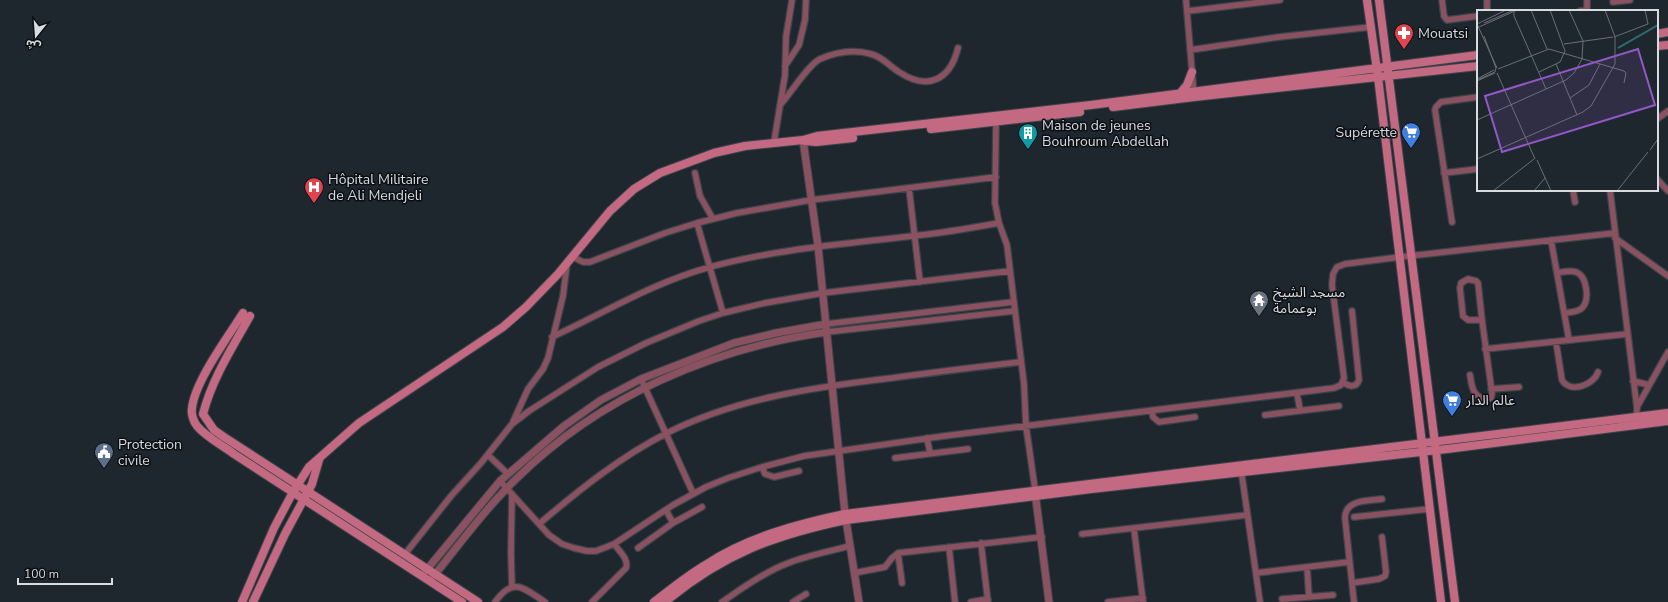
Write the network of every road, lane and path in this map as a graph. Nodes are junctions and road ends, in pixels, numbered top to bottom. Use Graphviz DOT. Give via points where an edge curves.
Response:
graph roads {
  1 [pos="792,0"];
  2 [pos="806,0"];
  3 [pos="1186,0"];
  4 [pos="1280,0"];
  5 [pos="1367,0"];
  6 [pos="1379,0"];
  7 [pos="1442,0"];
  8 [pos="1630,0"];
  9 [pos="1613,2"];
  10 [pos="1188,12"];
  11 [pos="1477,16"];
  12 [pos="1371,27"];
  13 [pos="1668,32"];
  14 [pos="1658,34"];
  15 [pos="1668,44"];
  16 [pos="1658,46"];
  17 [pos="958,48"];
  18 [pos="1190,50"];
  19 [pos="1477,55"];
  20 [pos="785,66"];
  21 [pos="1387,66"];
  22 [pos="1477,66"];
  23 [pos="1377,68"];
  24 [pos="1192,72"];
  25 [pos="1387,76"];
  26 [pos="1378,77"];
  27 [pos="1181,92"];
  28 [pos="1193,94"];
  29 [pos="1477,97"];
  30 [pos="780,105"];
  31 [pos="1668,111"];
  32 [pos="1658,118"];
  33 [pos="996,122"];
  34 [pos="803,140"];
  35 [pos="774,142"];
  36 [pos="1477,169"];
  37 [pos="695,173"];
  38 [pos="1444,173"];
  39 [pos="996,177"];
  40 [pos="1658,180"];
  41 [pos="908,188"];
  42 [pos="1668,190"];
  43 [pos="1573,191"];
  44 [pos="1610,191"];
  45 [pos="812,200"];
  46 [pos="1575,202"];
  47 [pos="713,219"];
  48 [pos="1452,222"];
  49 [pos="697,223"];
  50 [pos="1000,223"];
  51 [pos="1615,235"];
  52 [pos="915,236"];
  53 [pos="1551,240"];
  54 [pos="818,246"];
  55 [pos="1410,256"];
  56 [pos="1400,257"];
  57 [pos="570,259"];
  58 [pos="710,267"];
  59 [pos="1010,271"];
  60 [pos="1557,273"];
  61 [pos="1668,276"];
  62 [pos="920,282"];
  63 [pos="823,293"];
  64 [pos="1013,302"];
  65 [pos="1014,311"];
  66 [pos="1352,311"];
  67 [pos="724,313"];
  68 [pos="1565,314"];
  69 [pos="1482,320"];
  70 [pos="826,324"];
  71 [pos="827,332"];
  72 [pos="1627,334"];
  73 [pos="552,337"];
  74 [pos="1570,340"];
  75 [pos="1556,342"];
  76 [pos="1485,349"];
  77 [pos="1668,352"];
  78 [pos="1021,362"];
  79 [pos="1598,372"];
  80 [pos="1470,375"];
  81 [pos="641,379"];
  82 [pos="1633,381"];
  83 [pos="1343,382"];
  84 [pos="832,385"];
  85 [pos="1649,385"];
  86 [pos="1519,386"];
  87 [pos="645,387"];
  88 [pos="1491,389"];
  89 [pos="1297,393"];
  90 [pos="1339,406"];
  91 [pos="1637,408"];
  92 [pos="1300,410"];
  93 [pos="1152,411"];
  94 [pos="1668,413"];
  95 [pos="1265,415"];
  96 [pos="1195,417"];
  97 [pos="1636,421"];
  98 [pos="1668,421"];
  99 [pos="512,424"];
  100 [pos="1026,426"];
  101 [pos="667,433"];
  102 [pos="928,438"];
  103 [pos="1435,441"];
  104 [pos="1422,442"];
  105 [pos="968,449"];
  106 [pos="838,450"];
  107 [pos="1435,450"];
  108 [pos="1422,451"];
  109 [pos="930,453"];
  110 [pos="488,455"];
  111 [pos="895,458"];
  112 [pos="319,460"];
  113 [pos="762,466"];
  114 [pos="1241,469"];
  115 [pos="799,471"];
  116 [pos="508,474"];
  117 [pos="500,481"];
  118 [pos="507,488"];
  119 [pos="295,489"];
  120 [pos="694,493"];
  121 [pos="1035,493"];
  122 [pos="512,494"];
  123 [pos="306,495"];
  124 [pos="1382,499"];
  125 [pos="702,507"];
  126 [pos="1429,509"];
  127 [pos="666,510"];
  128 [pos="1247,516"];
  129 [pos="846,517"];
  130 [pos="1354,517"];
  131 [pos="673,523"];
  132 [pos="539,524"];
  133 [pos="1134,529"];
  134 [pos="1082,534"];
  135 [pos="1042,537"];
  136 [pos="1382,537"];
  137 [pos="981,543"];
  138 [pos="614,544"];
  139 [pos="850,546"];
  140 [pos="949,547"];
  141 [pos="638,548"];
  142 [pos="898,553"];
  143 [pos="404,554"];
  144 [pos="1349,562"];
  145 [pos="1307,567"];
  146 [pos="427,569"];
  147 [pos="854,573"];
  148 [pos="1256,573"];
  149 [pos="435,574"];
  150 [pos="422,576"];
  151 [pos="429,581"];
  152 [pos="902,583"];
  153 [pos="1352,583"];
  154 [pos="512,587"];
  155 [pos="806,594"];
  156 [pos="1333,595"];
  157 [pos="1309,597"];
  158 [pos="1282,599"];
  159 [pos="1143,600"];
  160 [pos="988,601"];
  161 [pos="242,602"];
  162 [pos="254,602"];
  163 [pos="462,602"];
  164 [pos="478,602"];
  165 [pos="495,602"];
  166 [pos="545,602"];
  167 [pos="592,602"];
  168 [pos="654,602"];
  169 [pos="665,602"];
  170 [pos="722,602"];
  171 [pos="793,602"];
  172 [pos="859,602"];
  173 [pos="954,602"];
  174 [pos="970,602"];
  175 [pos="1049,602"];
  176 [pos="1108,602"];
  177 [pos="1260,602"];
  178 [pos="1354,602"];
  179 [pos="1440,602"];
  180 [pos="1455,602"];
  1 -- 20 [label="street" via="786,37"];
  2 -- 20 [label="street" via="805,20 799,45"];
  3 -- 10 [label="street"];
  4 -- 10 [label="street"];
  5 -- 12 [label="main road"];
  6 -- 21 [label="main road"];
  7 -- 11 [label="street" via="1447,20"];
  8 -- 9 [label="street"];
  10 -- 18 [label="street"];
  12 -- 18 [label="street"];
  12 -- 23 [label="main road"];
  13 -- 14 [label="main road"];
  15 -- 16 [label="main road"];
  17 -- 30 [label="street" via="947,72 936,80 927,81 898,72 881,58 871,54 847,52 820,59 811,65"];
  18 -- 24 [label="street"];
  19 -- 21 [label="main road"];
  20 -- 30 [label="street"];
  21 -- 23 [label="main road"];
  21 -- 25 [label="main road"];
  22 -- 25 [label="main road"];
  23 -- 26 [label="main road"];
  23 -- 28 [label="main road"];
  24 -- 27 [label="main road"];
  24 -- 28 [label="street"];
  25 -- 26 [label="main road"];
  25 -- 55 [label="main road"];
  26 -- 28 [label="main road"];
  26 -- 56 [label="main road"];
  27 -- 28 [label="main road"];
  27 -- 34 [label="main road" via="817,136"];
  28 -- 33 [label="main road"];
  29 -- 38 [label="street" via="1441,102 1436,107"];
  30 -- 35 [label="street"];
  31 -- 32 [label="street"];
  33 -- 34 [label="main road" via="816,142"];
  33 -- 39 [label="street"];
  34 -- 35 [label="main road"];
  34 -- 45 [label="street"];
  35 -- 57 [label="main road" via="714,153 651,177 618,203"];
  36 -- 38 [label="street"];
  37 -- 47 [label="street" via="700,196"];
  38 -- 48 [label="street"];
  39 -- 41 [label="street"];
  39 -- 50 [label="street" via="995,203"];
  40 -- 42 [label="street"];
  41 -- 45 [label="street"];
  41 -- 52 [label="street"];
  43 -- 46 [label="street"];
  44 -- 51 [label="street"];
  45 -- 47 [label="street"];
  45 -- 54 [label="street"];
  47 -- 49 [label="street"];
  49 -- 57 [label="street" via="590,262"];
  49 -- 58 [label="street"];
  50 -- 52 [label="street"];
  50 -- 59 [label="street" via="1007,245"];
  51 -- 53 [label="street"];
  51 -- 61 [label="street"];
  51 -- 72 [label="street"];
  52 -- 54 [label="street"];
  52 -- 62 [label="street"];
  53 -- 55 [label="street"];
  53 -- 60 [label="street"];
  54 -- 58 [label="street"];
  54 -- 63 [label="street"];
  55 -- 56 [label="street"];
  55 -- 103 [label="main road"];
  56 -- 83 [label="street" via="1341,264 1334,271 1332,285"];
  56 -- 104 [label="main road"];
  57 -- 73 [label="street"];
  57 -- 112 [label="main road" via="543,291 515,317 359,423"];
  58 -- 67 [label="street"];
  58 -- 73 [label="street" via="649,288"];
  59 -- 62 [label="street"];
  59 -- 64 [label="street"];
  60 -- 68 [label="street"];
  60 -- 68 [label="street" via="1576,272 1585,285 1586,300 1583,307"];
  62 -- 63 [label="street"];
  63 -- 67 [label="street"];
  63 -- 70 [label="street"];
  64 -- 65 [label="street"];
  64 -- 70 [label="street"];
  65 -- 71 [label="street"];
  65 -- 78 [label="street"];
  66 -- 83 [label="street" via="1359,380 1354,386"];
  67 -- 99 [label="street" via="670,332 598,367"];
  68 -- 74 [label="street"];
  69 -- 69 [label="street" via="1478,284 1472,279 1464,281 1460,288 1463,316 1468,320"];
  69 -- 76 [label="street"];
  70 -- 71 [label="street"];
  70 -- 81 [label="street" via="734,343"];
  71 -- 84 [label="street"];
  71 -- 87 [label="street" via="764,343 695,366"];
  72 -- 74 [label="street"];
  72 -- 82 [label="street"];
  73 -- 99 [label="street" via="545,366 528,389"];
  74 -- 75 [label="street"];
  75 -- 76 [label="street"];
  75 -- 79 [label="street" via="1562,380 1566,385 1572,387 1588,384 1595,379"];
  76 -- 88 [label="street"];
  77 -- 85 [label="street"];
  78 -- 84 [label="street"];
  78 -- 100 [label="street"];
  80 -- 88 [label="street" via="1472,390 1479,397 1489,399 1492,396"];
  81 -- 87 [label="street"];
  81 -- 116 [label="street" via="601,400 564,426"];
  82 -- 85 [label="street"];
  82 -- 91 [label="street"];
  83 -- 89 [label="street" via="1338,387"];
  84 -- 101 [label="street" via="744,403"];
  84 -- 106 [label="street"];
  85 -- 91 [label="street"];
  86 -- 88 [label="street"];
  87 -- 101 [label="street"];
  87 -- 118 [label="street" via="585,422"];
  89 -- 92 [label="street"];
  89 -- 93 [label="street"];
  90 -- 92 [label="street"];
  91 -- 97 [label="street"];
  92 -- 95 [label="street"];
  93 -- 96 [label="street" via="1155,420 1162,423"];
  93 -- 100 [label="street" via="1069,423"];
  94 -- 97 [label="main road"];
  97 -- 98 [label="main road"];
  97 -- 103 [label="main road"];
  97 -- 107 [label="main road"];
  99 -- 110 [label="street"];
  100 -- 102 [label="street"];
  100 -- 121 [label="street"];
  101 -- 120 [label="street"];
  101 -- 132 [label="street" via="622,459 582,487"];
  102 -- 106 [label="street"];
  102 -- 109 [label="street"];
  103 -- 104 [label="main road"];
  103 -- 107 [label="main road"];
  104 -- 108 [label="main road"];
  104 -- 114 [label="main road"];
  105 -- 109 [label="street"];
  106 -- 113 [label="street"];
  106 -- 129 [label="street"];
  107 -- 108 [label="main road"];
  107 -- 180 [label="main road"];
  108 -- 114 [label="main road"];
  108 -- 126 [label="main road"];
  109 -- 111 [label="street"];
  110 -- 116 [label="street"];
  110 -- 143 [label="street"];
  112 -- 119 [label="main road" via="309,467"];
  112 -- 123 [label="main road"];
  113 -- 115 [label="street" via="765,474 771,477"];
  113 -- 120 [label="street"];
  114 -- 121 [label="main road"];
  114 -- 128 [label="street"];
  116 -- 117 [label="street"];
  117 -- 118 [label="street"];
  117 -- 146 [label="street"];
  118 -- 122 [label="street"];
  118 -- 149 [label="street"];
  119 -- 119 [label="main road" via="214,430 203,414 210,390 246,315 207,370 193,401 192,415 196,425 206,434"];
  119 -- 123 [label="main road"];
  119 -- 161 [label="main road"];
  120 -- 127 [label="street"];
  121 -- 129 [label="main road"];
  121 -- 135 [label="street"];
  122 -- 132 [label="street"];
  122 -- 154 [label="street"];
  123 -- 143 [label="main road"];
  123 -- 150 [label="main road"];
  123 -- 162 [label="main road"];
  124 -- 144 [label="street" via="1353,503 1346,511"];
  125 -- 131 [label="street"];
  126 -- 130 [label="street"];
  126 -- 179 [label="main road"];
  127 -- 131 [label="street"];
  127 -- 138 [label="street"];
  128 -- 133 [label="street"];
  128 -- 148 [label="street"];
  129 -- 139 [label="street"];
  129 -- 168 [label="main road" via="813,521 778,531 737,548 707,563"];
  129 -- 169 [label="main road" via="740,552 708,570"];
  131 -- 141 [label="street"];
  132 -- 138 [label="street" via="562,544 574,548 596,551"];
  133 -- 134 [label="street"];
  133 -- 159 [label="street"];
  135 -- 137 [label="street"];
  135 -- 175 [label="street"];
  136 -- 153 [label="street" via="1385,576"];
  137 -- 140 [label="street"];
  137 -- 160 [label="street"];
  138 -- 167 [label="street" via="625,558 626,568"];
  139 -- 147 [label="street"];
  139 -- 170 [label="street" via="781,566"];
  140 -- 142 [label="street"];
  140 -- 173 [label="street"];
  142 -- 147 [label="street" via="885,567"];
  142 -- 152 [label="street"];
  143 -- 146 [label="main road"];
  144 -- 145 [label="street"];
  144 -- 153 [label="street"];
  145 -- 148 [label="street"];
  145 -- 157 [label="street"];
  146 -- 149 [label="main road"];
  146 -- 150 [label="street"];
  147 -- 172 [label="street"];
  148 -- 177 [label="street"];
  149 -- 151 [label="street"];
  149 -- 164 [label="main road"];
  150 -- 151 [label="main road"];
  151 -- 163 [label="main road"];
  153 -- 178 [label="street"];
  154 -- 165 [label="street" via="503,592"];
  154 -- 166 [label="street" via="521,587"];
  155 -- 171 [label="street"];
  156 -- 157 [label="street"];
  157 -- 158 [label="street"];
  159 -- 176 [label="street"];
  160 -- 174 [label="street"];
}
